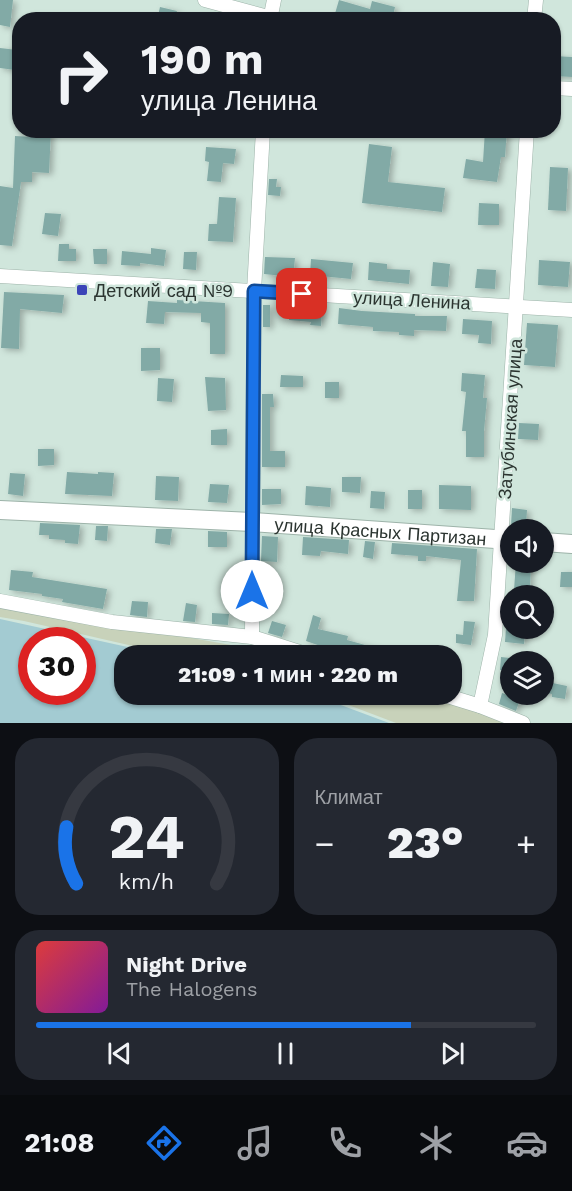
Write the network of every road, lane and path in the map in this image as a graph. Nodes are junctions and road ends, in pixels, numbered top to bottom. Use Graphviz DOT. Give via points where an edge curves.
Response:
graph roads {
  1 [pos="205,0"];
  2 [pos="248,12"];
  3 [pos="263,138"];
  4 [pos="527,138"];
  5 [pos="0,276"];
  6 [pos="254,291"];
  7 [pos="517,306"];
  8 [pos="572,310"];
  9 [pos="0,510"];
  10 [pos="507,519"];
  11 [pos="252,522"];
  12 [pos="500,539"];
  13 [pos="554,543"];
  14 [pos="572,544"];
  15 [pos="502,573"];
  16 [pos="0,601"];
  17 [pos="252,637"];
  18 [pos="277,645"];
  19 [pos="462,700"];
  20 [pos="480,706"];
  21 [pos="523,723"];
  1 -- 2 [label="street"];
  3 -- 6 [label="street"];
  4 -- 7 [label="street, Затубинская улица"];
  5 -- 6 [label="street, улица Ленина"];
  6 -- 7 [label="street, улица Ленина"];
  6 -- 11 [label="street"];
  7 -- 8 [label="street, улица Ленина"];
  7 -- 10 [label="street, Затубинская улица"];
  9 -- 11 [label="main road, улица Красных Партизан"];
  11 -- 12 [label="main road, улица Красных Партизан"];
  11 -- 17 [label="street"];
  13 -- 14 [label="main road"];
  15 -- 20 [label="street, Затубинская улица" via="495,635"];
  16 -- 17 [label="street" via="112,622"];
  17 -- 18 [label="street"];
  19 -- 20 [label="street"];
  20 -- 21 [label="street"];
}
